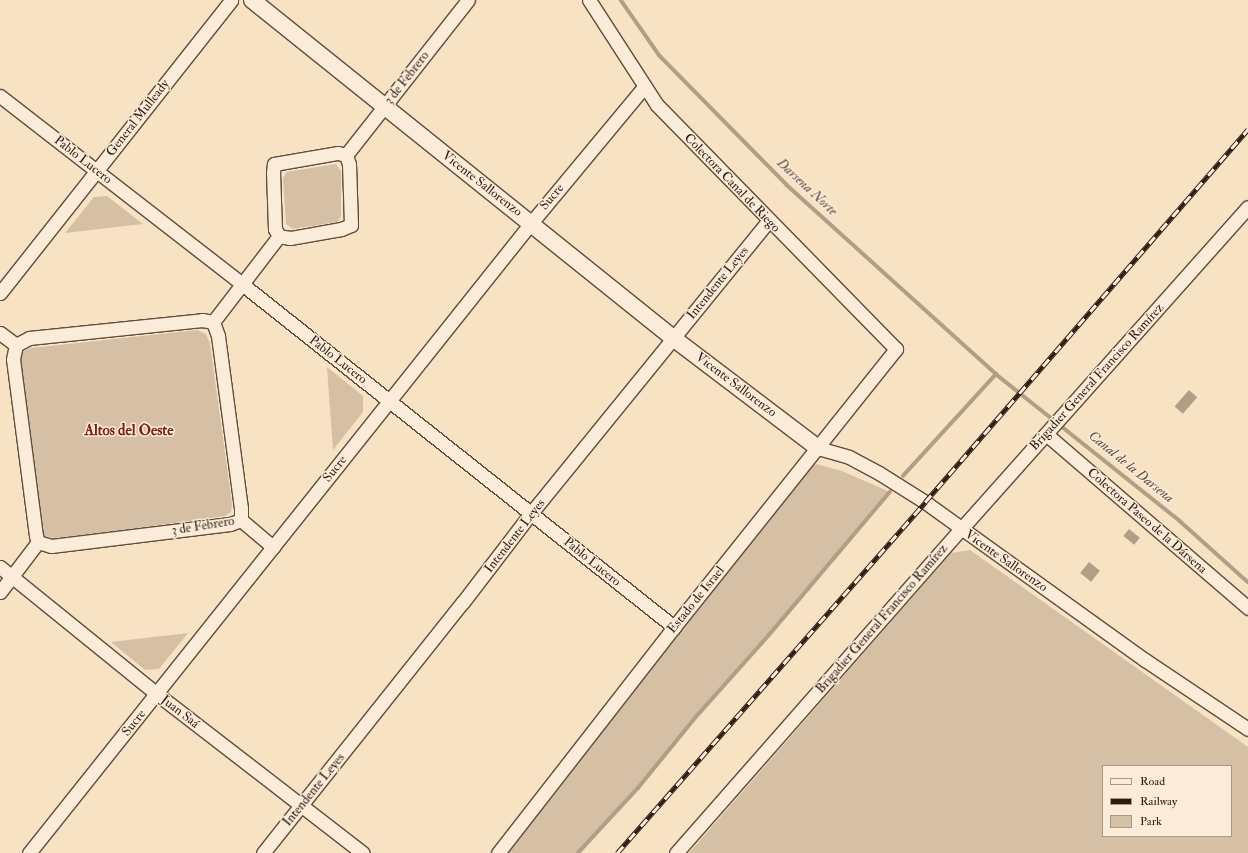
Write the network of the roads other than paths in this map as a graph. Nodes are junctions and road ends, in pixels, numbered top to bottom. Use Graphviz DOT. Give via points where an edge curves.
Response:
graph roads {
  1 [pos="231,0"];
  2 [pos="252,0"];
  3 [pos="468,0"];
  4 [pos="589,0"];
  5 [pos="644,87"];
  6 [pos="0,96"];
  7 [pos="384,107"];
  8 [pos="346,155"];
  9 [pos="97,170"];
  10 [pos="1248,207"];
  11 [pos="769,220"];
  12 [pos="531,223"];
  13 [pos="279,236"];
  14 [pos="242,284"];
  15 [pos="0,293"];
  16 [pos="213,322"];
  17 [pos="0,333"];
  18 [pos="673,338"];
  19 [pos="16,345"];
  20 [pos="896,349"];
  21 [pos="390,400"];
  22 [pos="1046,434"];
  23 [pos="818,448"];
  24 [pos="531,513"];
  25 [pos="241,520"];
  26 [pos="961,529"];
  27 [pos="38,542"];
  28 [pos="273,547"];
  29 [pos="0,567"];
  30 [pos="12,577"];
  31 [pos="0,592"];
  32 [pos="1248,608"];
  33 [pos="674,628"];
  34 [pos="157,694"];
  35 [pos="1248,729"];
  36 [pos="301,805"];
  37 [pos="29,853"];
  38 [pos="263,853"];
  39 [pos="363,853"];
  40 [pos="498,853"];
  41 [pos="676,853"];
  1 -- 9 [label="street, General Mulleady"];
  2 -- 7 [label="street, Vicente Sallorenzo"];
  3 -- 7 [label="street, 3 de Febrero"];
  4 -- 5 [label="street, Colectora Canal de Riego"];
  5 -- 11 [label="street, Colectora Canal de Riego" via="657,105"];
  5 -- 12 [label="street, Sucre"];
  6 -- 9 [label="street, Pablo Lucero"];
  7 -- 8 [label="street, 3 de Febrero"];
  7 -- 12 [label="street, Vicente Sallorenzo"];
  8 -- 13 [label="street" via="349,164 351,225 290,238"];
  8 -- 13 [label="street" via="338,153 274,164 275,229"];
  9 -- 14 [label="street, Pablo Lucero"];
  9 -- 15 [label="street, General Mulleady"];
  10 -- 22 [label="street, Brigadier General Francisco Ramírez"];
  11 -- 18 [label="street, Intendente Leyes"];
  11 -- 20 [label="street, Colectora Canal de Riego"];
  12 -- 18 [label="street, Vicente Sallorenzo"];
  12 -- 21 [label="street, Sucre"];
  13 -- 14 [label="street"];
  14 -- 16 [label="street"];
  14 -- 21 [label="street, Pablo Lucero"];
  16 -- 19 [label="street" via="202,320 29,338"];
  16 -- 25 [label="street, 3 de Febrero" via="219,344"];
  17 -- 19 [label="street"];
  18 -- 23 [label="street, Vicente Sallorenzo"];
  18 -- 24 [label="street, Intendente Leyes"];
  19 -- 27 [label="street" via="13,359"];
  20 -- 23 [label="street, Estado de Israel"];
  21 -- 24 [label="street, Pablo Lucero"];
  21 -- 28 [label="street, Sucre"];
  22 -- 26 [label="street, Brigadier General Francisco Ramírez"];
  22 -- 32 [label="street, Colectora Paseo de la Dársena"];
  23 -- 26 [label="street, Vicente Sallorenzo" via="849,457 879,473"];
  23 -- 33 [label="street, Estado de Israel"];
  24 -- 33 [label="street, Pablo Lucero"];
  24 -- 36 [label="street, Intendente Leyes"];
  25 -- 27 [label="street, 3 de Febrero" via="230,524 51,546"];
  25 -- 28 [label="street"];
  26 -- 35 [label="street, Vicente Sallorenzo" via="1145,660"];
  26 -- 41 [label="street, Brigadier General Francisco Ramírez"];
  27 -- 30 [label="street"];
  28 -- 34 [label="street, Sucre"];
  29 -- 30 [label="street, Juan Saá"];
  30 -- 31 [label="street"];
  30 -- 34 [label="street, Juan Saá"];
  33 -- 40 [label="street, Estado de Israel"];
  34 -- 36 [label="street, Juan Saá"];
  34 -- 37 [label="street, Sucre"];
  36 -- 38 [label="street, Intendente Leyes"];
  36 -- 39 [label="street, Juan Saá"];
}
